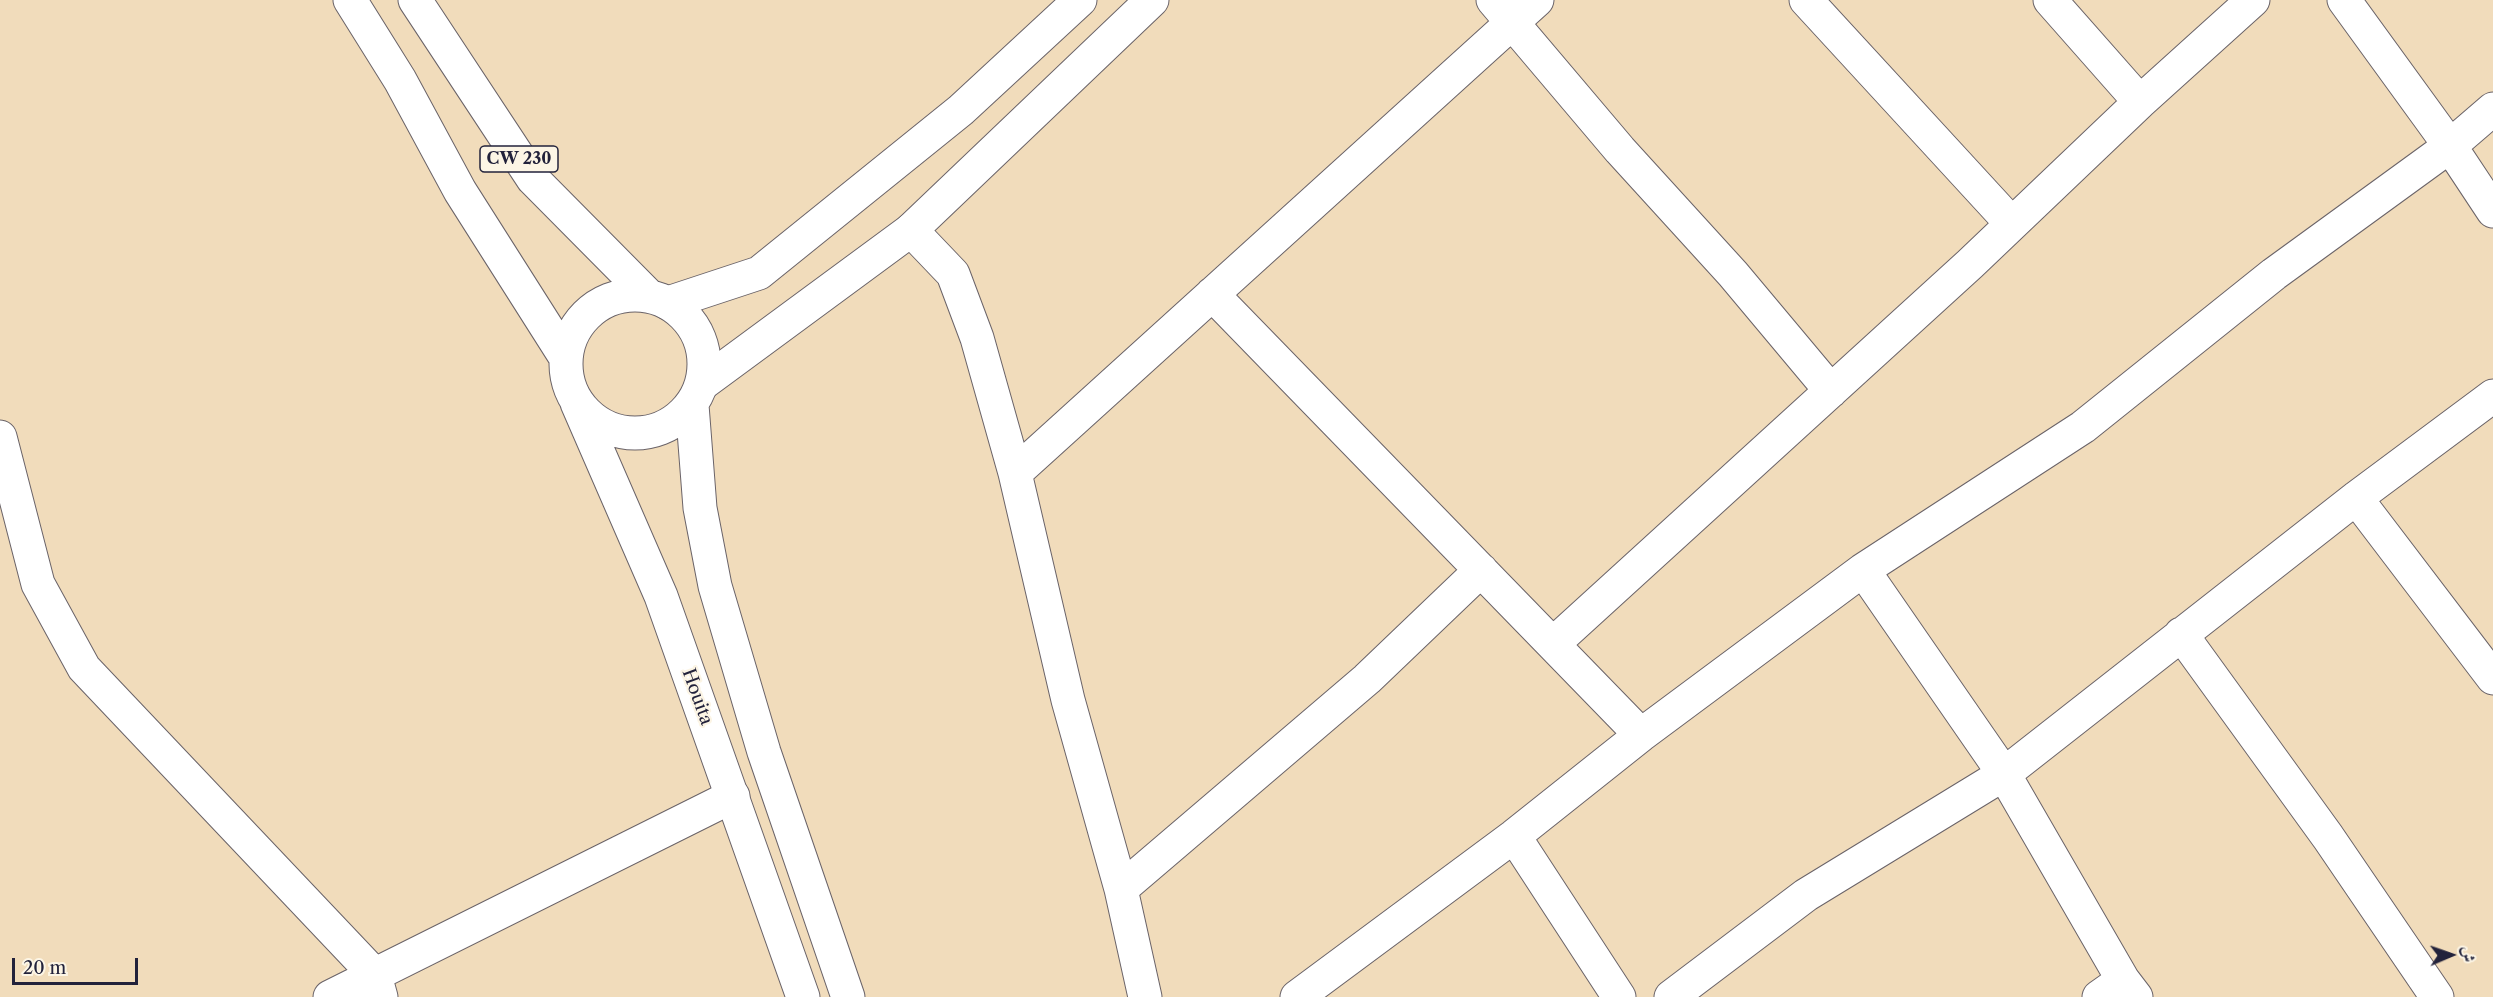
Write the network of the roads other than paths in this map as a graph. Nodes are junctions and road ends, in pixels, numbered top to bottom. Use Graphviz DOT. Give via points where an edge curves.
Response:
graph roads {
  1 [pos="350,0"];
  2 [pos="416,0"];
  3 [pos="1080,0"];
  4 [pos="1152,0"];
  5 [pos="1806,0"];
  6 [pos="2050,0"];
  7 [pos="2253,0"];
  8 [pos="2344,0"];
  9 [pos="1514,7"];
  10 [pos="2140,102"];
  11 [pos="2493,109"];
  12 [pos="2450,146"];
  13 [pos="2493,211"];
  14 [pos="2012,224"];
  15 [pos="910,230"];
  16 [pos="1212,294"];
  17 [pos="658,299"];
  18 [pos="566,358"];
  19 [pos="1831,392"];
  20 [pos="697,395"];
  21 [pos="2493,396"];
  22 [pos="577,403"];
  23 [pos="0,437"];
  24 [pos="1014,473"];
  25 [pos="2356,498"];
  26 [pos="1481,570"];
  27 [pos="1863,570"];
  28 [pos="2181,634"];
  29 [pos="1553,644"];
  30 [pos="2493,678"];
  31 [pos="1641,735"];
  32 [pos="2004,774"];
  33 [pos="733,796"];
  34 [pos="1514,836"];
  35 [pos="1121,889"];
  36 [pos="378,986"];
  37 [pos="2119,991"];
  38 [pos="330,997"];
  39 [pos="803,997"];
  40 [pos="848,997"];
  41 [pos="1145,997"];
  42 [pos="1297,997"];
  43 [pos="1619,997"];
  44 [pos="1671,997"];
  45 [pos="2438,997"];
  1 -- 18 [label="street" via="400,80 460,191"];
  2 -- 17 [label="street, CW 230" via="533,180"];
  3 -- 17 [label="street" via="961,110 759,273"];
  4 -- 15 [label="street"];
  5 -- 14 [label="street"];
  6 -- 10 [label="street"];
  7 -- 10 [label="street"];
  8 -- 12 [label="street"];
  9 -- 16 [label="street"];
  9 -- 19 [label="street" via="1620,150 1733,274"];
  10 -- 14 [label="street"];
  11 -- 12 [label="street"];
  12 -- 13 [label="street"];
  12 -- 27 [label="street" via="2274,274 2083,427"];
  14 -- 19 [label="street"];
  15 -- 20 [label="street"];
  15 -- 24 [label="street" via="953,274 977,338"];
  16 -- 24 [label="street"];
  16 -- 26 [label="street"];
  17 -- 18 [label="street" via="626,295 604,302 585,316 572,335"];
  17 -- 20 [label="street" via="688,319 700,339 705,362"];
  18 -- 22 [label="street" via="567,381"];
  19 -- 29 [label="street"];
  20 -- 22 [label="street" via="675,421 656,431 633,434 612,430 592,419"];
  20 -- 40 [label="street" via="700,508 715,586 764,752"];
  21 -- 25 [label="street"];
  22 -- 33 [label="street, Houita" via="661,596"];
  23 -- 36 [label="street" via="38,584 84,668"];
  24 -- 35 [label="street" via="1068,700"];
  25 -- 28 [label="street"];
  25 -- 30 [label="street"];
  26 -- 29 [label="street"];
  26 -- 35 [label="street" via="1367,679"];
  27 -- 31 [label="street"];
  27 -- 32 [label="street"];
  28 -- 32 [label="street"];
  28 -- 45 [label="street"];
  29 -- 31 [label="street"];
  31 -- 34 [label="street"];
  32 -- 37 [label="street"];
  32 -- 44 [label="street" via="1806,895"];
  33 -- 36 [label="street"];
  33 -- 39 [label="street, Houita"];
  34 -- 42 [label="street"];
  34 -- 43 [label="street"];
  35 -- 41 [label="street"];
  36 -- 38 [label="street"];
}
